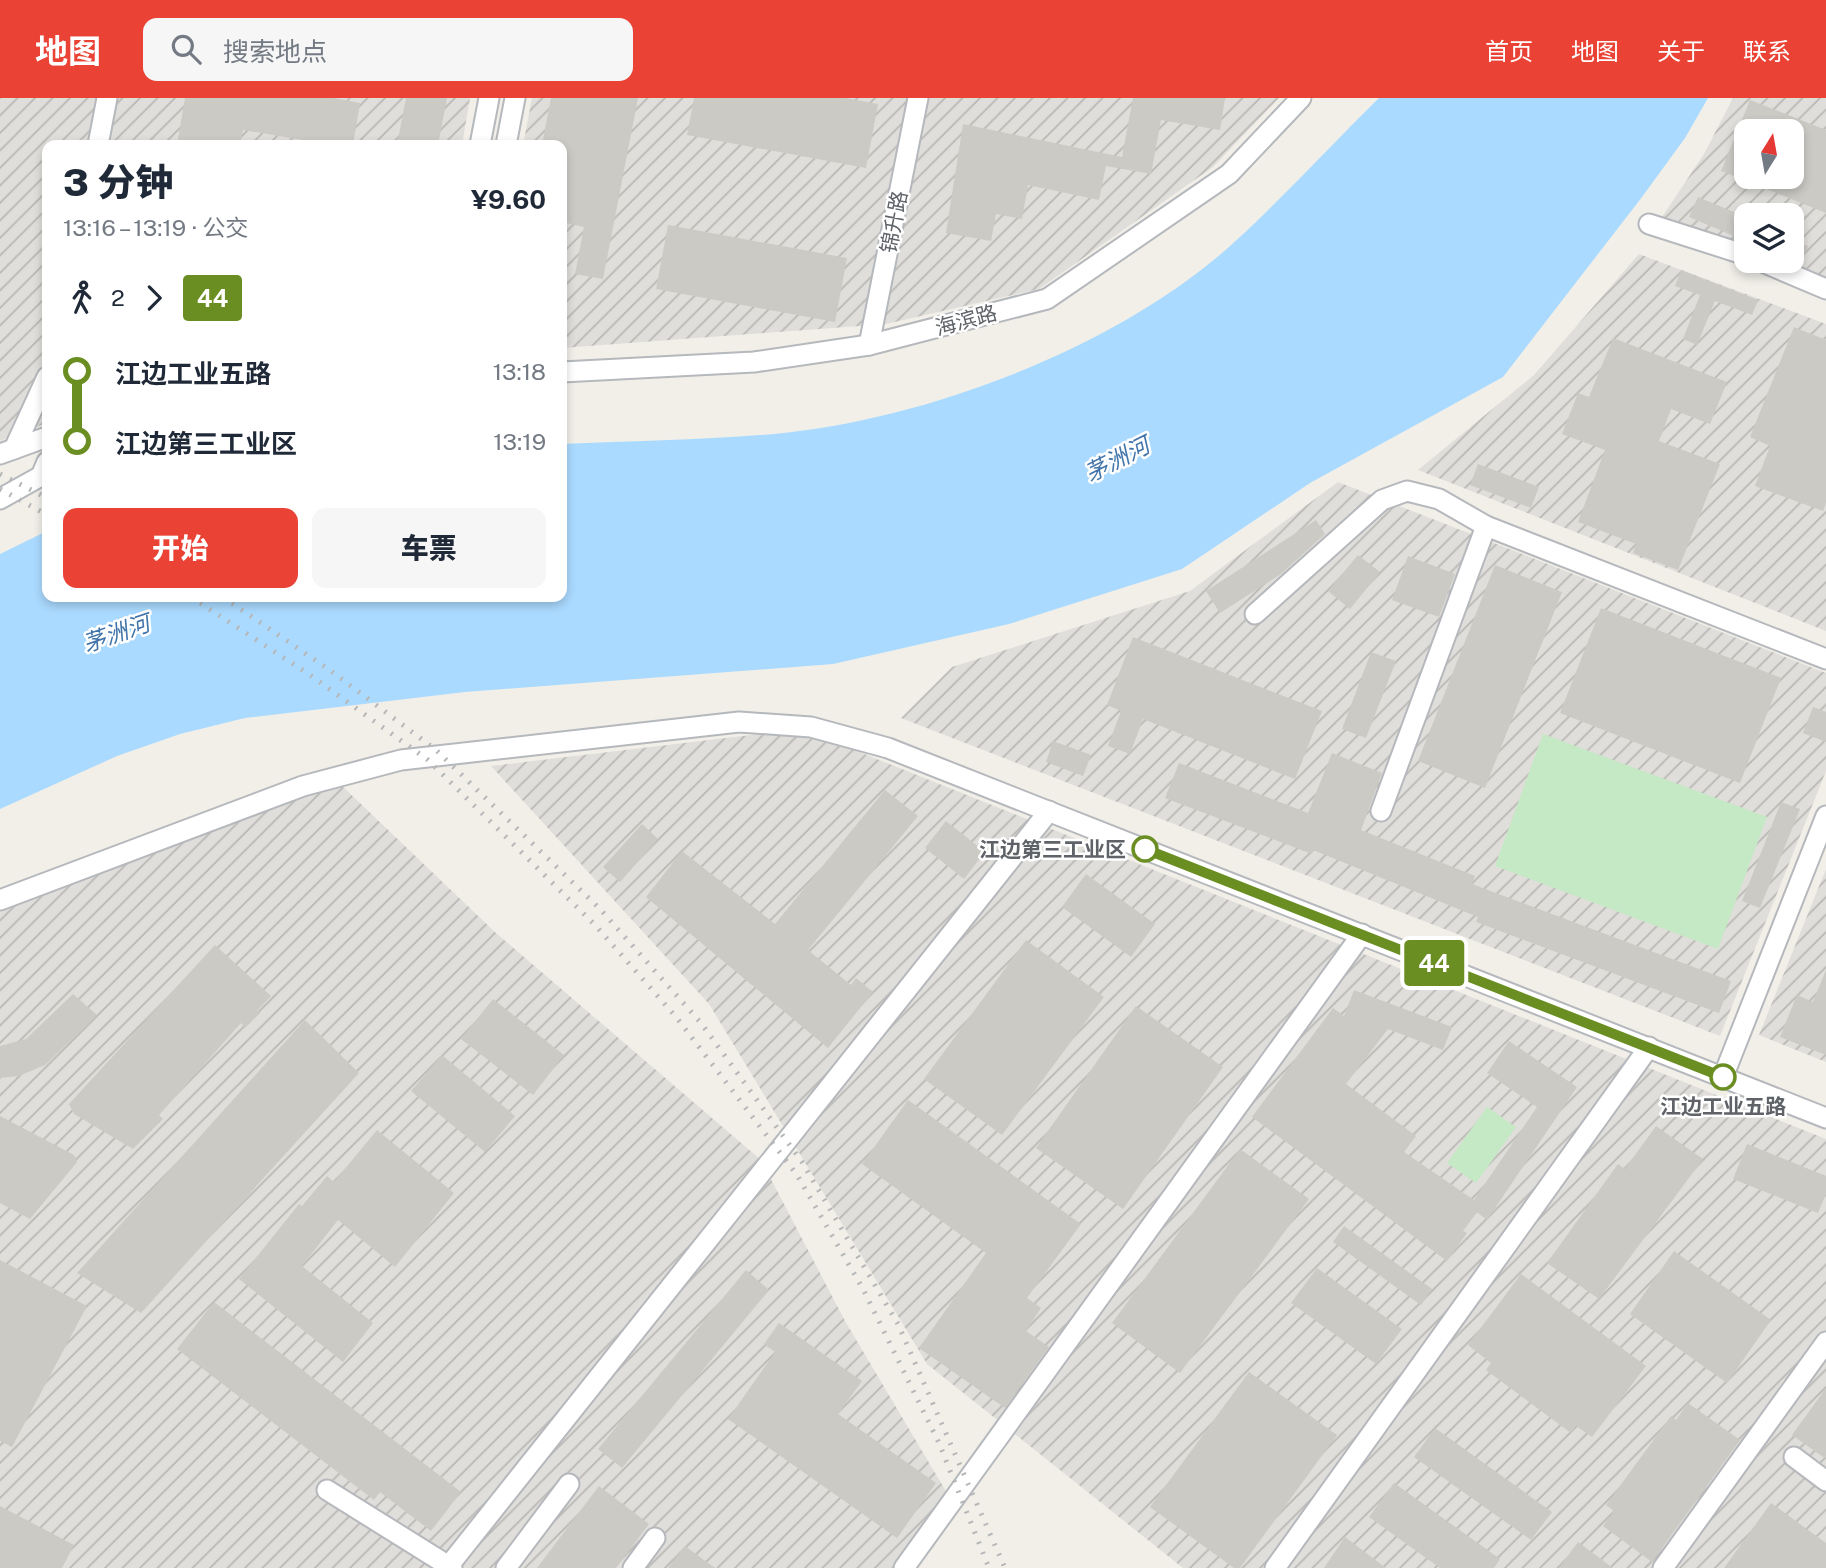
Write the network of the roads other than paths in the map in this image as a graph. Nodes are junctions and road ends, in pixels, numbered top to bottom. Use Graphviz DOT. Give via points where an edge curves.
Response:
graph roads {
  1 [pos="107,98"];
  2 [pos="489,98"];
  3 [pos="514,98"];
  4 [pos="918,98"];
  5 [pos="1301,98"];
  6 [pos="99,140"];
  7 [pos="481,140"];
  8 [pos="507,140"];
  9 [pos="1649,224"];
  10 [pos="1734,251"];
  11 [pos="1788,273"];
  12 [pos="1826,289"];
  13 [pos="869,345"];
  14 [pos="567,372"];
  15 [pos="42,386"];
  16 [pos="42,439"];
  17 [pos="7,452"];
  18 [pos="42,473"];
  19 [pos="0,499"];
  20 [pos="1486,526"];
  21 [pos="1255,614"];
  22 [pos="1826,659"];
  23 [pos="1049,811"];
  24 [pos="1381,811"];
  25 [pos="1826,816"];
  26 [pos="0,900"];
  27 [pos="1362,934"];
  28 [pos="1649,1047"];
  29 [pos="1723,1077"];
  30 [pos="1826,1118"];
  31 [pos="1826,1342"];
  32 [pos="1794,1457"];
  33 [pos="1826,1481"];
  34 [pos="569,1484"];
  35 [pos="327,1490"];
  36 [pos="655,1538"];
  37 [pos="449,1567"];
  38 [pos="506,1568"];
  39 [pos="633,1568"];
  40 [pos="904,1568"];
  41 [pos="1275,1568"];
  42 [pos="1663,1568"];
  1 -- 6 [label="street"];
  2 -- 7 [label="street"];
  3 -- 8 [label="street"];
  4 -- 13 [label="street, 锦升路"];
  5 -- 13 [label="street, 海滨路" via="1229,174 1047,299"];
  9 -- 10 [label="street"];
  11 -- 12 [label="street"];
  13 -- 14 [label="street, 海滨路" via="754,362"];
  15 -- 17 [label="street"];
  16 -- 17 [label="street"];
  18 -- 19 [label="street"];
  20 -- 21 [label="street" via="1439,499 1407,491 1382,500"];
  20 -- 22 [label="street"];
  20 -- 24 [label="street"];
  23 -- 26 [label="street" via="888,748 811,727 739,722 401,761 303,786"];
  23 -- 27 [label="street"];
  23 -- 37 [label="street"];
  25 -- 29 [label="street"];
  27 -- 28 [label="street"];
  27 -- 40 [label="street"];
  28 -- 29 [label="street"];
  28 -- 41 [label="street"];
  29 -- 30 [label="street"];
  31 -- 42 [label="street"];
  32 -- 33 [label="street"];
  34 -- 38 [label="street"];
  35 -- 37 [label="street"];
  36 -- 39 [label="street"];
}
